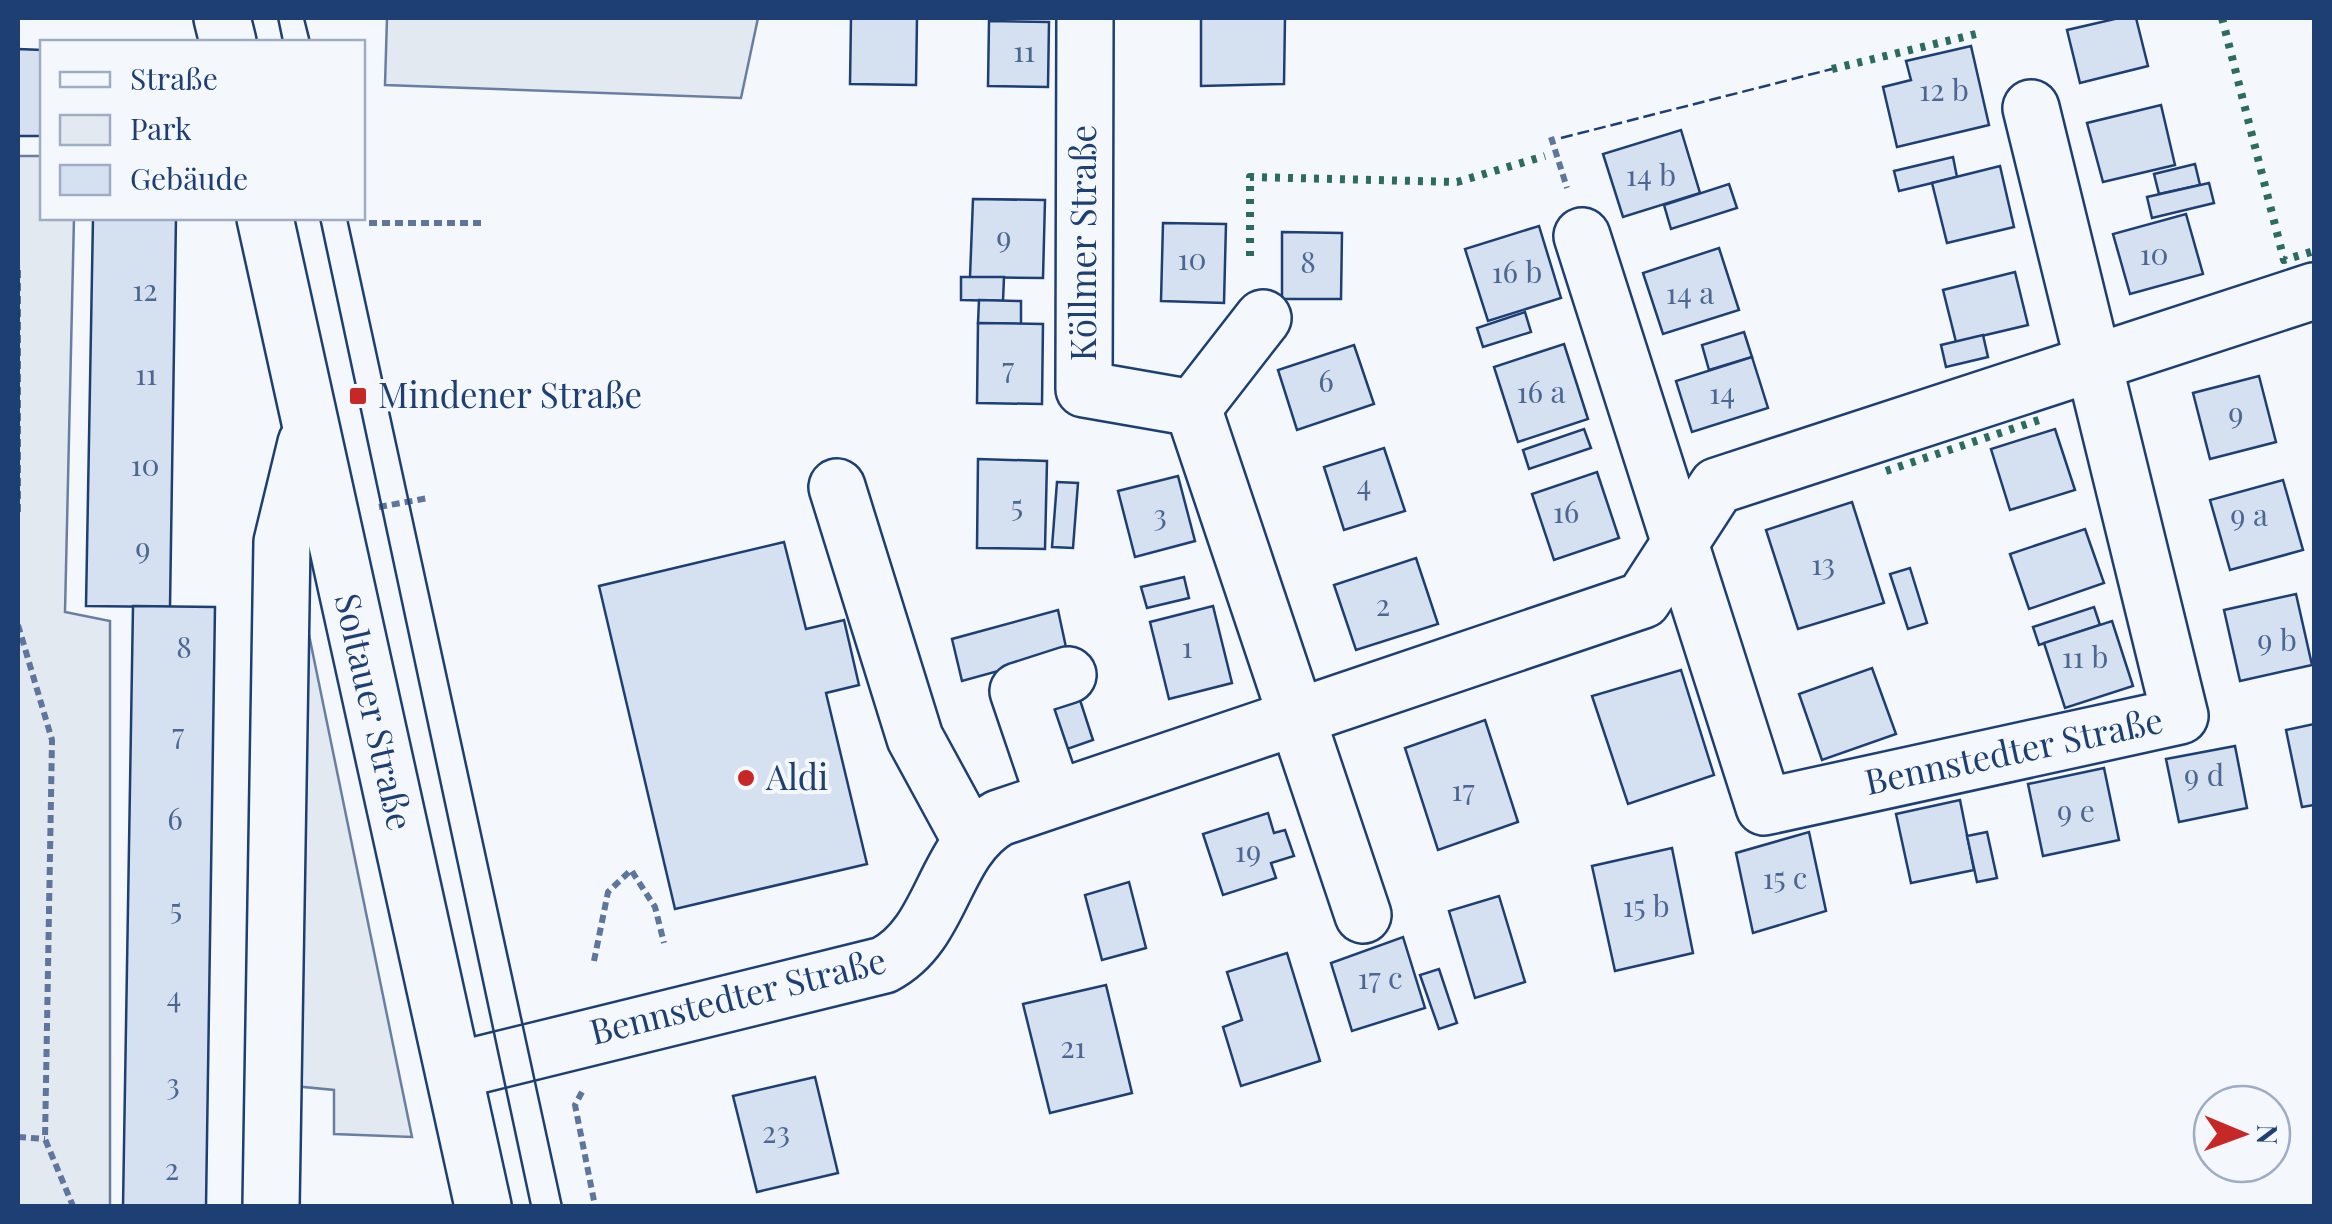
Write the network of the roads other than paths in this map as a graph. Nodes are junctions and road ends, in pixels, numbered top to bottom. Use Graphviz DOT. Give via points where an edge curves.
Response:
graph roads {
  1 [pos="1085,18"];
  2 [pos="2031,108"];
  3 [pos="265,220"];
  4 [pos="1582,236"];
  5 [pos="2314,291"];
  6 [pos="1262,318"];
  7 [pos="2094,362"];
  8 [pos="1193,408"];
  9 [pos="309,433"];
  10 [pos="837,487"];
  11 [pos="1679,543"];
  12 [pos="1068,675"];
  13 [pos="1295,720"];
  14 [pos="1054,797"];
  15 [pos="970,839"];
  16 [pos="1363,915"];
  17 [pos="454,1071"];
  18 [pos="271,1206"];
  19 [pos="483,1206"];
  1 -- 8 [label="street, Köllmer Straße" via="1084,389"];
  2 -- 7 [label="street, Bennstedter Straße"];
  3 -- 9 [label="street, Soltauer Straße"];
  4 -- 11 [label="street, Bennstedter Straße"];
  5 -- 7 [label="street"];
  6 -- 8 [label="street"];
  7 -- 11 [label="street" via="1717,486"];
  7 -- 11 [label="street, Bennstedter Straße" via="2180,716 1764,807"];
  8 -- 13 [label="street"];
  9 -- 17 [label="street, Soltauer Straße"];
  9 -- 18 [label="street" via="282,542"];
  10 -- 15 [label="street" via="915,738"];
  11 -- 13 [label="street" via="1643,600"];
  12 -- 14 [label="street" via="1018,690"];
  13 -- 14 [label="street"];
  13 -- 16 [label="street"];
  14 -- 15 [label="street" via="999,818"];
  15 -- 17 [label="street, Bennstedter Straße" via="917,940 884,964"];
  17 -- 19 [label="street, Soltauer Straße"];
}
